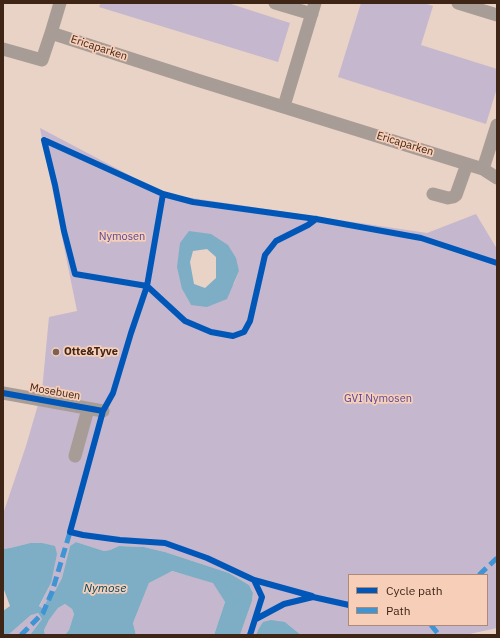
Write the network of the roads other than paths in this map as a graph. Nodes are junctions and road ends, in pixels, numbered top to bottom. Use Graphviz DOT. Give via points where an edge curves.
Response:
graph roads {
  1 [pos="60,3"];
  2 [pos="275,3"];
  3 [pos="458,3"];
  4 [pos="314,9"];
  5 [pos="497,15"];
  6 [pos="51,33"];
  7 [pos="3,48"];
  8 [pos="284,106"];
  9 [pos="497,125"];
  10 [pos="467,164"];
  11 [pos="483,169"];
  12 [pos="497,178"];
  13 [pos="433,194"];
  14 [pos="3,394"];
  15 [pos="88,409"];
  16 [pos="103,411"];
  17 [pos="75,456"];
  1 -- 6 [label="street"];
  2 -- 4 [label="street"];
  3 -- 5 [label="street"];
  4 -- 8 [label="street"];
  6 -- 7 [label="street" via="42,60"];
  6 -- 8 [label="street, Ericaparken"];
  8 -- 10 [label="street, Ericaparken"];
  9 -- 11 [label="street"];
  10 -- 11 [label="street, Ericaparken"];
  10 -- 13 [label="street" via="454,197"];
  11 -- 12 [label="street, Ericaparken"];
  14 -- 15 [label="street, Mosebuen"];
  15 -- 16 [label="street, Mosebuen"];
  15 -- 17 [label="street"];
}
